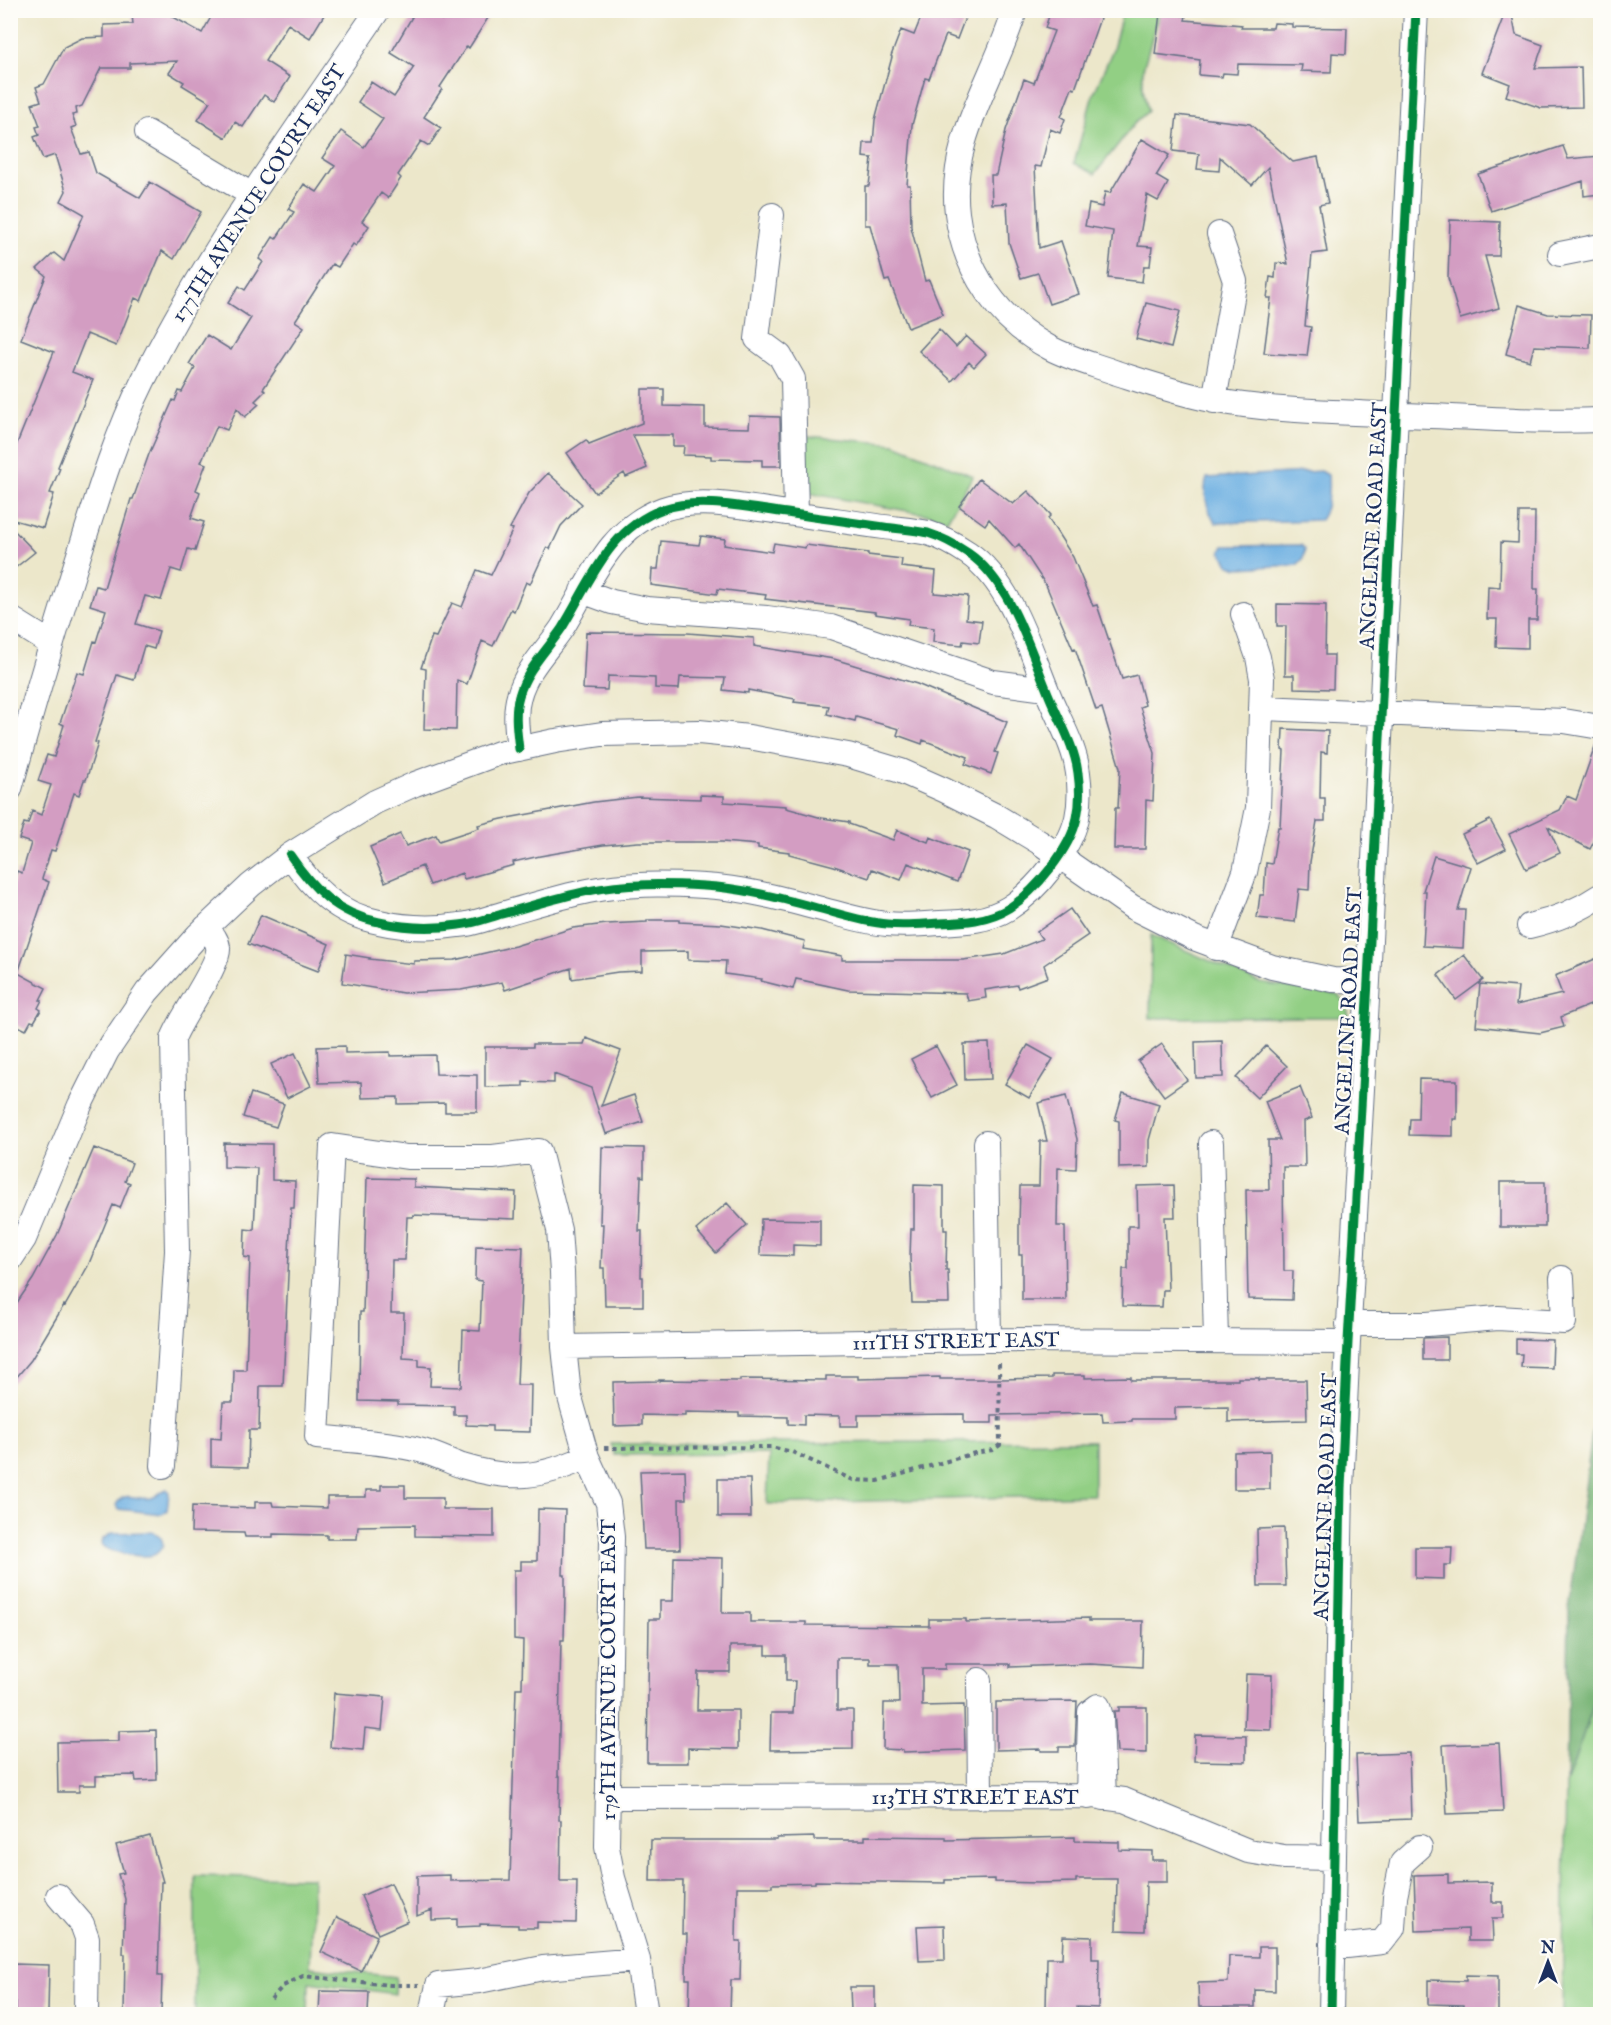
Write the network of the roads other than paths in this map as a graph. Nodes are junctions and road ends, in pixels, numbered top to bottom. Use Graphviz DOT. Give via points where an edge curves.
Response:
graph roads {
  1 [pos="378,10"];
  2 [pos="1015,10"];
  3 [pos="1416,10"];
  4 [pos="147,132"];
  5 [pos="252,195"];
  6 [pos="772,215"];
  7 [pos="1219,234"];
  8 [pos="1600,246"];
  9 [pos="1560,254"];
  10 [pos="1214,400"];
  11 [pos="1396,414"];
  12 [pos="1600,420"];
  13 [pos="796,514"];
  14 [pos="582,591"];
  15 [pos="1243,614"];
  16 [pos="10,618"];
  17 [pos="50,643"];
  18 [pos="1046,689"];
  19 [pos="1261,708"];
  20 [pos="1382,712"];
  21 [pos="1600,727"];
  22 [pos="519,749"];
  23 [pos="10,789"];
  24 [pos="290,855"];
  25 [pos="1058,856"];
  26 [pos="1600,896"];
  27 [pos="1529,926"];
  28 [pos="206,927"];
  29 [pos="1216,948"];
  30 [pos="1368,981"];
  31 [pos="986,1143"];
  32 [pos="1211,1143"];
  33 [pos="10,1260"];
  34 [pos="1562,1278"];
  35 [pos="1348,1333"];
  36 [pos="994,1340"];
  37 [pos="1216,1340"];
  38 [pos="564,1347"];
  39 [pos="586,1453"];
  40 [pos="163,1466"];
  41 [pos="980,1680"];
  42 [pos="607,1797"];
  43 [pos="980,1797"];
  44 [pos="1420,1847"];
  45 [pos="1333,1858"];
  46 [pos="58,1896"];
  47 [pos="1332,1944"];
  48 [pos="638,1960"];
  49 [pos="86,2014"];
  50 [pos="432,2014"];
  51 [pos="646,2014"];
  52 [pos="1331,2014"];
  1 -- 5 [label="street, 177TH AVENUE COURT EAST"];
  2 -- 10 [label="street" via="961,152 957,212 971,265 993,301 1011,321 1051,349 1158,387"];
  3 -- 11 [label="street, ANGELINE ROAD EAST"];
  4 -- 5 [label="street"];
  5 -- 17 [label="street, 177TH AVENUE COURT EAST" via="174,322 142,383 103,479"];
  6 -- 13 [label="street" via="757,339 780,356 793,379"];
  7 -- 10 [label="street" via="1235,281"];
  8 -- 9 [label="street"];
  10 -- 11 [label="street" via="1259,407"];
  11 -- 12 [label="street"];
  11 -- 20 [label="street, ANGELINE ROAD EAST"];
  13 -- 14 [label="street" via="693,502 663,509 618,540 603,556"];
  13 -- 18 [label="street" via="928,534 973,556 1004,592"];
  14 -- 18 [label="street" via="647,609 831,627 993,682"];
  14 -- 22 [label="street" via="524,683 516,716"];
  15 -- 19 [label="street" via="1258,657"];
  16 -- 17 [label="street"];
  17 -- 23 [label="street, 177TH AVENUE COURT EAST"];
  18 -- 25 [label="street" via="1078,771 1077,820"];
  19 -- 20 [label="street"];
  19 -- 29 [label="street" via="1254,835 1245,872"];
  20 -- 21 [label="street" via="1564,721"];
  20 -- 30 [label="street, ANGELINE ROAD EAST"];
  22 -- 24 [label="street" via="499,753 375,802"];
  22 -- 25 [label="street" via="602,734 699,732 801,745 848,755 912,776 996,816"];
  24 -- 25 [label="street" via="308,882 351,914 378,922 435,928 464,925 558,898 624,886 741,890 889,925 972,921 1010,908 1046,876"];
  24 -- 28 [label="street"];
  25 -- 29 [label="street" via="1132,907"];
  26 -- 27 [label="street" via="1587,906"];
  28 -- 33 [label="street" via="147,992 107,1051 75,1115 24,1239"];
  28 -- 40 [label="street" via="218,945 217,960 173,1039 177,1251"];
  29 -- 30 [label="street" via="1333,981"];
  30 -- 35 [label="street, ANGELINE ROAD EAST"];
  31 -- 36 [label="street"];
  32 -- 37 [label="street"];
  34 -- 35 [label="street, 111TH STREET EAST" via="1564,1322 1497,1318"];
  35 -- 37 [label="street, 111TH STREET EAST"];
  35 -- 45 [label="street, ANGELINE ROAD EAST"];
  36 -- 37 [label="street, 111TH STREET EAST"];
  36 -- 38 [label="street, 111TH STREET EAST"];
  38 -- 39 [label="street, 179TH AVENUE COURT EAST" via="569,1394"];
  38 -- 39 [label="street, 179TH AVENUE COURT EAST" via="559,1230 539,1150 493,1157 407,1156 332,1146 317,1437 422,1451 464,1466 515,1477 560,1469"];
  39 -- 42 [label="street, 179TH AVENUE COURT EAST" via="608,1503 612,1537"];
  41 -- 43 [label="street"];
  42 -- 43 [label="street, 113TH STREET EAST"];
  42 -- 48 [label="street, 179TH AVENUE COURT EAST" via="610,1867"];
  43 -- 45 [label="street, 113TH STREET EAST" via="1124,1800 1248,1851 1284,1857"];
  44 -- 47 [label="street" via="1402,1863 1393,1928 1382,1942"];
  45 -- 47 [label="street, ANGELINE ROAD EAST"];
  46 -- 49 [label="street" via="82,1924 87,1938"];
  47 -- 52 [label="street, ANGELINE ROAD EAST"];
  48 -- 50 [label="street" via="543,1968 479,1982 438,1985"];
  48 -- 51 [label="street, 179TH AVENUE COURT EAST"];
}
